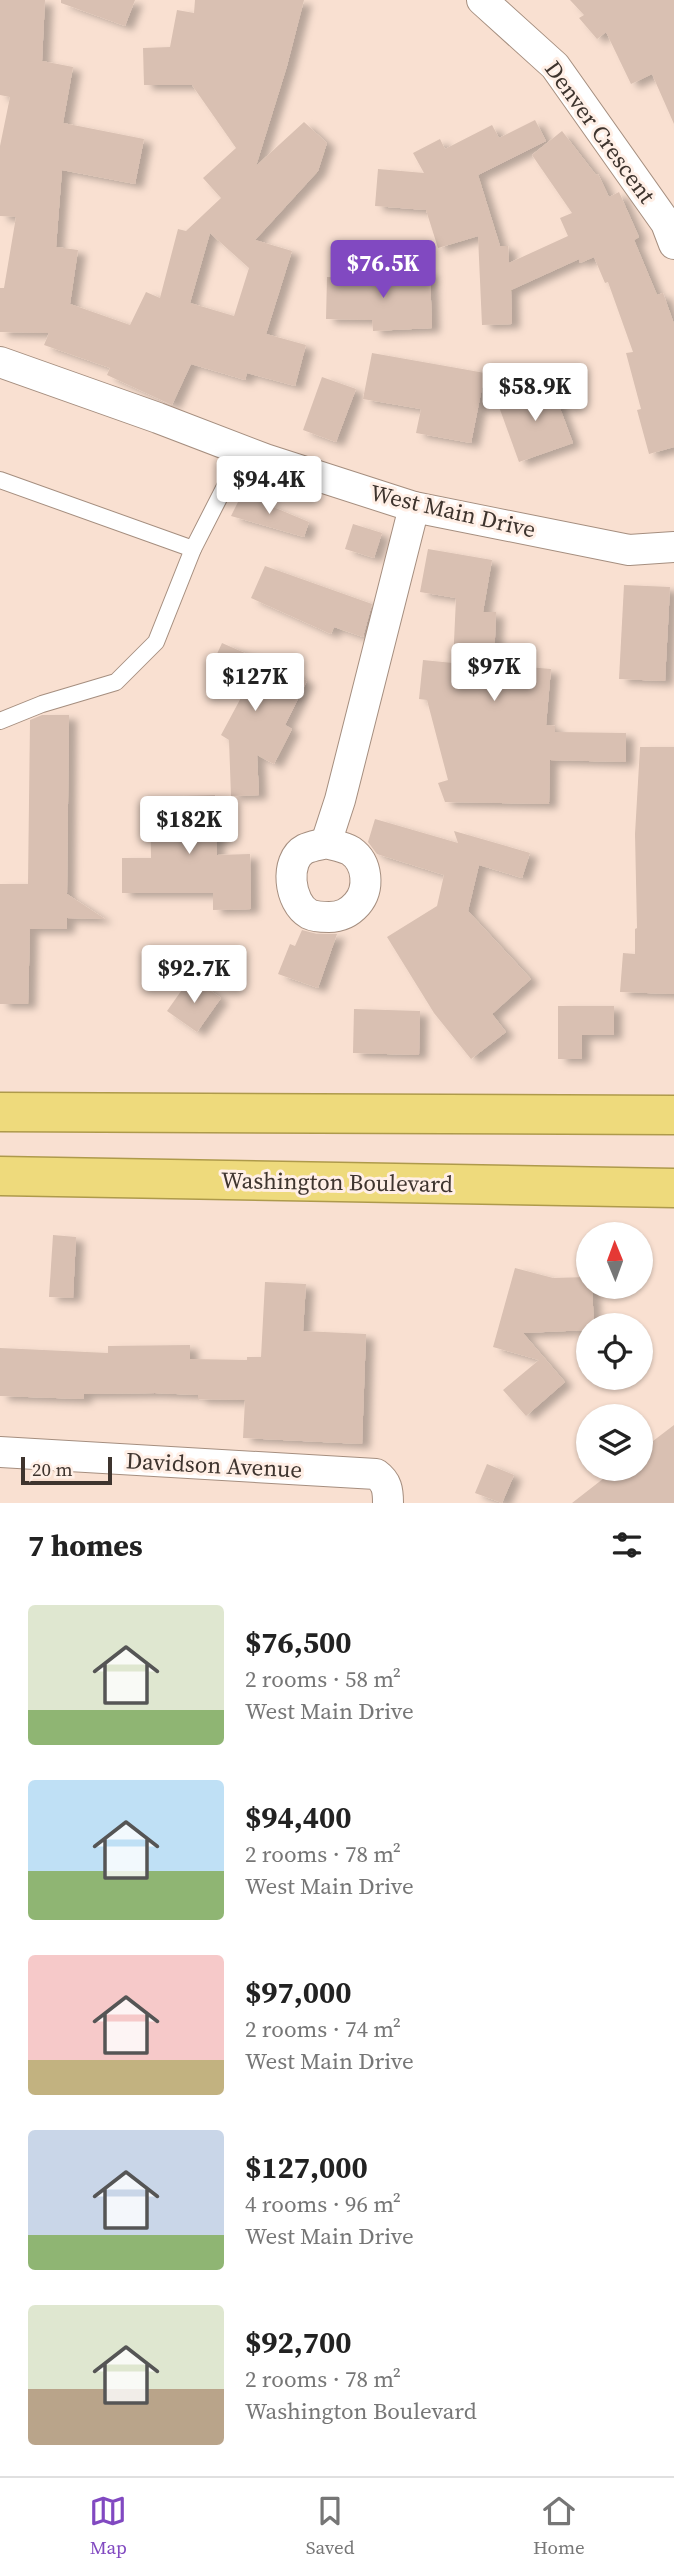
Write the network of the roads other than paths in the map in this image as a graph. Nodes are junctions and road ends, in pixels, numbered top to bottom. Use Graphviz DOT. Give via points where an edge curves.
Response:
graph roads {
  1 [pos="482,0"];
  2 [pos="674,244"];
  3 [pos="0,362"];
  4 [pos="243,451"];
  5 [pos="0,480"];
  6 [pos="414,507"];
  7 [pos="674,547"];
  8 [pos="193,549"];
  9 [pos="0,720"];
  10 [pos="326,843"];
  11 [pos="0,1112"];
  12 [pos="674,1115"];
  13 [pos="0,1176"];
  14 [pos="674,1188"];
  15 [pos="0,1452"];
  16 [pos="386,1491"];
  1 -- 2 [label="street, Denver Crescent" via="555,66 666,223"];
  3 -- 4 [label="street, West Main Drive"];
  4 -- 6 [label="street, West Main Drive"];
  4 -- 8 [label="lane"];
  5 -- 8 [label="lane"];
  6 -- 7 [label="street, West Main Drive" via="629,550"];
  6 -- 10 [label="street" via="341,800"];
  8 -- 9 [label="lane" via="156,642 116,682"];
  11 -- 12 [label="highway"];
  13 -- 14 [label="highway, Washington Boulevard"];
  15 -- 16 [label="street, Davidson Avenue" via="376,1474"];
}
